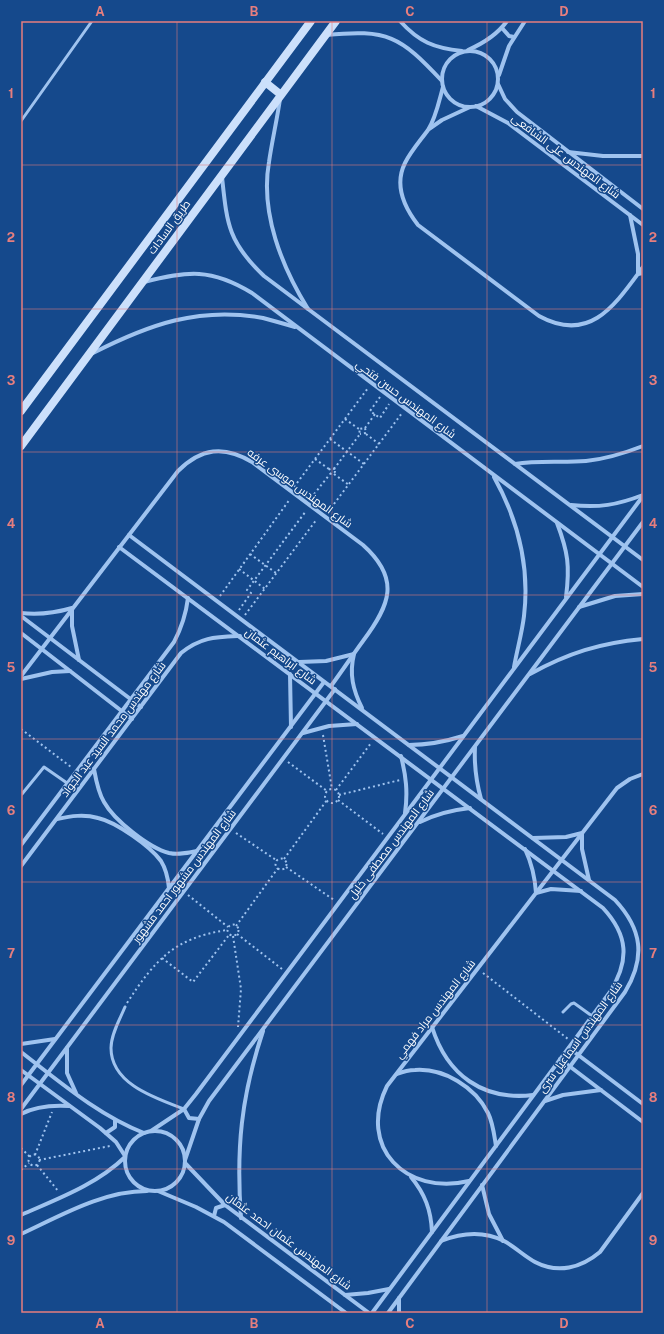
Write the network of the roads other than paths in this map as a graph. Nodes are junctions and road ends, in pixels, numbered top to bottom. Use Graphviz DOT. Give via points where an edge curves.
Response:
graph roads {
  1 [pos="92,21"];
  2 [pos="311,21"];
  3 [pos="336,21"];
  4 [pos="400,21"];
  5 [pos="507,21"];
  6 [pos="525,21"];
  7 [pos="502,28"];
  8 [pos="326,35"];
  9 [pos="514,37"];
  10 [pos="466,51"];
  11 [pos="498,78"];
  12 [pos="442,81"];
  13 [pos="265,82"];
  14 [pos="498,84"];
  15 [pos="443,87"];
  16 [pos="280,94"];
  17 [pos="473,106"];
  18 [pos="21,121"];
  19 [pos="428,129"];
  20 [pos="567,152"];
  21 [pos="643,156"];
  22 [pos="222,174"];
  23 [pos="643,203"];
  24 [pos="637,204"];
  25 [pos="643,209"];
  26 [pos="630,215"];
  27 [pos="643,225"];
  28 [pos="643,267"];
  29 [pos="643,273"];
  30 [pos="638,274"];
  31 [pos="142,283"];
  32 [pos="309,311"];
  33 [pos="297,328"];
  34 [pos="89,355"];
  35 [pos="21,411"];
  36 [pos="22,442"];
  37 [pos="643,446"];
  38 [pos="515,464"];
  39 [pos="493,475"];
  40 [pos="643,495"];
  41 [pos="570,505"];
  42 [pos="643,522"];
  43 [pos="557,523"];
  44 [pos="129,535"];
  45 [pos="612,537"];
  46 [pos="625,546"];
  47 [pos="119,547"];
  48 [pos="599,554"];
  49 [pos="643,560"];
  50 [pos="612,563"];
  51 [pos="643,587"];
  52 [pos="643,594"];
  53 [pos="188,598"];
  54 [pos="566,598"];
  55 [pos="72,608"];
  56 [pos="579,608"];
  57 [pos="21,615"];
  58 [pos="21,633"];
  59 [pos="240,636"];
  60 [pos="50,638"];
  61 [pos="643,639"];
  62 [pos="41,649"];
  63 [pos="354,654"];
  64 [pos="79,660"];
  65 [pos="299,662"];
  66 [pos="514,668"];
  67 [pos="70,671"];
  68 [pos="290,674"];
  69 [pos="528,676"];
  70 [pos="21,678"];
  71 [pos="324,682"];
  72 [pos="331,686"];
  73 [pos="335,689"];
  74 [pos="316,693"];
  75 [pos="130,700"];
  76 [pos="326,701"];
  77 [pos="140,708"];
  78 [pos="363,710"];
  79 [pos="122,711"];
  80 [pos="132,719"];
  81 [pos="357,724"];
  82 [pos="291,727"];
  83 [pos="303,733"];
  84 [pos="463,736"];
  85 [pos="408,745"];
  86 [pos="475,746"];
  87 [pos="400,756"];
  88 [pos="439,768"];
  89 [pos="94,769"];
  90 [pos="643,774"];
  91 [pos="452,777"];
  92 [pos="431,779"];
  93 [pos="67,783"];
  94 [pos="444,788"];
  95 [pos="22,794"];
  96 [pos="481,800"];
  97 [pos="470,808"];
  98 [pos="405,813"];
  99 [pos="57,819"];
  100 [pos="417,823"];
  101 [pos="135,832"];
  102 [pos="582,833"];
  103 [pos="131,837"];
  104 [pos="533,838"];
  105 [pos="22,842"];
  106 [pos="525,849"];
  107 [pos="197,851"];
  108 [pos="561,859"];
  109 [pos="21,866"];
  110 [pos="553,870"];
  111 [pos="589,880"];
  112 [pos="169,888"];
  113 [pos="582,891"];
  114 [pos="536,893"];
  115 [pos="125,1007"];
  116 [pos="563,1012"];
  117 [pos="592,1016"];
  118 [pos="432,1027"];
  119 [pos="264,1028"];
  120 [pos="56,1039"];
  121 [pos="21,1044"];
  122 [pos="67,1048"];
  123 [pos="569,1048"];
  124 [pos="21,1052"];
  125 [pos="578,1055"];
  126 [pos="560,1059"];
  127 [pos="37,1064"];
  128 [pos="570,1066"];
  129 [pos="21,1070"];
  130 [pos="48,1073"];
  131 [pos="396,1074"];
  132 [pos="28,1076"];
  133 [pos="469,1081"];
  134 [pos="40,1084"];
  135 [pos="21,1085"];
  136 [pos="465,1087"];
  137 [pos="601,1090"];
  138 [pos="78,1095"];
  139 [pos="533,1095"];
  140 [pos="544,1101"];
  141 [pos="643,1104"];
  142 [pos="69,1106"];
  143 [pos="21,1109"];
  144 [pos="184,1109"];
  145 [pos="21,1114"];
  146 [pos="115,1120"];
  147 [pos="199,1120"];
  148 [pos="643,1122"];
  149 [pos="151,1131"];
  150 [pos="106,1133"];
  151 [pos="144,1133"];
  152 [pos="496,1146"];
  153 [pos="125,1157"];
  154 [pos="185,1161"];
  155 [pos="411,1176"];
  156 [pos="469,1181"];
  157 [pos="482,1185"];
  158 [pos="151,1191"];
  159 [pos="158,1191"];
  160 [pos="643,1193"];
  161 [pos="225,1205"];
  162 [pos="21,1215"];
  163 [pos="214,1216"];
  164 [pos="241,1218"];
  165 [pos="432,1232"];
  166 [pos="21,1234"];
  167 [pos="441,1241"];
  168 [pos="504,1241"];
  169 [pos="390,1288"];
  170 [pos="345,1295"];
  171 [pos="399,1298"];
  172 [pos="337,1307"];
  173 [pos="339,1313"];
  174 [pos="346,1313"];
  175 [pos="370,1313"];
  176 [pos="388,1313"];
  177 [pos="399,1313"];
  1 -- 18 [label="lane"];
  2 -- 13 [label="main road, طريق السادات"];
  3 -- 8 [label="main road, طريق السادات"];
  4 -- 10 [label="street" via="413,34 429,44"];
  5 -- 7 [label="street"];
  6 -- 9 [label="street"];
  7 -- 9 [label="street" via="508,36"];
  7 -- 10 [label="street" via="486,41"];
  8 -- 12 [label="street" via="367,32 385,36 418,54"];
  8 -- 16 [label="main road, طريق السادات"];
  9 -- 11 [label="street" via="504,56"];
  10 -- 11 [label="street" via="485,55 492,61"];
  10 -- 12 [label="street" via="456,54 449,60 444,68"];
  11 -- 14 [label="street"];
  12 -- 15 [label="street"];
  13 -- 16 [label="main road"];
  13 -- 35 [label="main road, طريق السادات"];
  14 -- 17 [label="street" via="492,97"];
  14 -- 20 [label="street, شارع المهندس على الشافعى" via="504,99 517,112"];
  15 -- 17 [label="street" via="450,98 458,104"];
  15 -- 19 [label="street"];
  16 -- 22 [label="main road, طريق السادات"];
  16 -- 32 [label="street" via="268,163 272,225 280,256"];
  17 -- 19 [label="street"];
  17 -- 26 [label="street, شارع المهندس على الشافعى" via="508,123"];
  19 -- 30 [label="street" via="404,164 400,180 408,212 418,225 539,316 563,325 584,324 599,318 611,308"];
  20 -- 21 [label="street" via="603,156"];
  20 -- 24 [label="street, شارع المهندس على الشافعى"];
  22 -- 31 [label="main road, طريق السادات"];
  22 -- 32 [label="street, شارع المهندس حسن فتحي" via="227,222 235,242 248,261 264,276"];
  23 -- 24 [label="street"];
  24 -- 25 [label="street, شارع المهندس على الشافعى"];
  26 -- 27 [label="street, شارع المهندس على الشافعى"];
  26 -- 30 [label="street" via="636,234"];
  28 -- 30 [label="street"];
  29 -- 30 [label="street"];
  31 -- 33 [label="street, شارع المهندس حسن فتحي" via="180,274 218,276 252,293"];
  31 -- 34 [label="main road, طريق السادات"];
  32 -- 38 [label="street, شارع المهندس حسن فتحي"];
  33 -- 34 [label="street" via="263,318 227,314 191,316 156,324"];
  33 -- 39 [label="street, شارع المهندس حسن فتحي"];
  34 -- 36 [label="main road, طريق السادات"];
  37 -- 38 [label="street" via="587,461 534,461"];
  38 -- 41 [label="street, شارع المهندس حسن فتحي"];
  39 -- 43 [label="street, شارع المهندس حسن فتحي"];
  39 -- 66 [label="street" via="518,529 524,557 524,616"];
  40 -- 41 [label="street" via="608,506"];
  40 -- 45 [label="street, شارع المهندس مصطفى خليل"];
  41 -- 45 [label="street, شارع المهندس حسن فتحي"];
  42 -- 46 [label="street, شارع المهندس مصطفى خليل"];
  43 -- 48 [label="street, شارع المهندس حسن فتحي"];
  43 -- 54 [label="street" via="566,547 569,573"];
  44 -- 47 [label="street, شارع المهندس موسى عرفه"];
  44 -- 63 [label="street, شارع المهندس موسى عرفه" via="188,461 200,454 213,451 227,451 240,455 376,556 384,570 388,587 386,603 379,620"];
  44 -- 65 [label="street, شارع ابراهيم عثمان"];
  45 -- 46 [label="street, شارع المهندس حسن فتحي"];
  45 -- 48 [label="street, شارع المهندس مصطفى خليل"];
  46 -- 49 [label="street, شارع المهندس حسن فتحي"];
  46 -- 50 [label="street, شارع المهندس مصطفى خليل"];
  47 -- 53 [label="street, شارع ابراهيم عثمان"];
  47 -- 55 [label="street, شارع المهندس موسى عرفه"];
  48 -- 50 [label="street, شارع المهندس حسن فتحي"];
  48 -- 54 [label="street, شارع المهندس مصطفى خليل"];
  50 -- 51 [label="street, شارع المهندس حسن فتحي"];
  50 -- 56 [label="street, شارع المهندس مصطفى خليل"];
  52 -- 56 [label="street" via="615,596"];
  53 -- 59 [label="street, شارع ابراهيم عثمان"];
  53 -- 75 [label="street, شارع مهندس محمد السيد عبد الجواد" via="182,628"];
  54 -- 66 [label="street, شارع المهندس مصطفى خليل"];
  55 -- 57 [label="street" via="54,613"];
  55 -- 60 [label="street, شارع المهندس موسى عرفه"];
  55 -- 64 [label="street" via="72,632"];
  56 -- 69 [label="street, شارع المهندس مصطفى خليل"];
  57 -- 60 [label="street"];
  58 -- 62 [label="street"];
  59 -- 68 [label="street, شارع ابراهيم عثمان"];
  59 -- 77 [label="street, شارع مهندس محمد السيد عبد الجواد" via="206,638 192,644 181,654"];
  60 -- 62 [label="street, شارع المهندس موسى عرفه"];
  60 -- 64 [label="street"];
  61 -- 69 [label="street" via="583,649 555,660"];
  62 -- 67 [label="street"];
  62 -- 70 [label="street, شارع المهندس موسى عرفه"];
  63 -- 65 [label="street" via="326,661"];
  63 -- 72 [label="street, شارع المهندس موسى عرفه"];
  63 -- 78 [label="street" via="350,668 352,683"];
  64 -- 75 [label="street"];
  65 -- 71 [label="street, شارع ابراهيم عثمان"];
  66 -- 84 [label="street, شارع المهندس مصطفى خليل"];
  67 -- 70 [label="street"];
  67 -- 79 [label="street"];
  68 -- 74 [label="street, شارع ابراهيم عثمان"];
  68 -- 82 [label="street"];
  69 -- 86 [label="street, شارع المهندس مصطفى خليل"];
  71 -- 72 [label="street, شارع ابراهيم عثمان"];
  71 -- 74 [label="street, شارع المهندس مشهور احمد مشهور"];
  72 -- 73 [label="street, شارع ابراهيم عثمان"];
  73 -- 76 [label="street, شارع المهندس مشهور احمد مشهور"];
  73 -- 78 [label="street, شارع ابراهيم عثمان"];
  74 -- 76 [label="street, شارع ابراهيم عثمان"];
  74 -- 82 [label="street, شارع المهندس مشهور احمد مشهور"];
  75 -- 77 [label="street"];
  75 -- 79 [label="street, شارع مهندس محمد السيد عبد الجواد"];
  76 -- 81 [label="street, شارع ابراهيم عثمان"];
  76 -- 83 [label="street, شارع المهندس مشهور احمد مشهور"];
  77 -- 80 [label="street, شارع مهندس محمد السيد عبد الجواد"];
  78 -- 85 [label="street, شارع ابراهيم عثمان"];
  79 -- 80 [label="street"];
  79 -- 93 [label="street, شارع مهندس محمد السيد عبد الجواد"];
  80 -- 89 [label="street, شارع مهندس محمد السيد عبد الجواد"];
  81 -- 83 [label="street"];
  81 -- 87 [label="street, شارع ابراهيم عثمان"];
  82 -- 107 [label="street, شارع المهندس مشهور احمد مشهور"];
  83 -- 122 [label="street, شارع المهندس مشهور احمد مشهور"];
  84 -- 85 [label="street" via="427,745"];
  84 -- 88 [label="street, شارع المهندس مصطفى خليل"];
  85 -- 88 [label="street, شارع ابراهيم عثمان"];
  86 -- 91 [label="street, شارع المهندس مصطفى خليل"];
  86 -- 96 [label="street" via="475,776"];
  87 -- 92 [label="street, شارع ابراهيم عثمان"];
  87 -- 98 [label="street" via="408,794"];
  88 -- 91 [label="street, شارع المهندس اسماعيل سرى"];
  88 -- 92 [label="street, شارع المهندس مصطفى خليل"];
  89 -- 99 [label="street, شارع مهندس محمد السيد عبد الجواد"];
  89 -- 101 [label="street" via="97,786 113,815"];
  90 -- 102 [label="street, شارع المهندس مراد فهمي" via="617,788"];
  91 -- 94 [label="street, شارع المهندس مصطفى خليل"];
  91 -- 96 [label="street, شارع المهندس اسماعيل سرى"];
  92 -- 94 [label="street, شارع المهندس اسماعيل سرى"];
  92 -- 98 [label="street, شارع المهندس مصطفى خليل"];
  93 -- 95 [label="lane" via="44,767"];
  93 -- 105 [label="street, شارع مهندس محمد السيد عبد الجواد"];
  94 -- 97 [label="street, شارع المهندس اسماعيل سرى"];
  94 -- 100 [label="street, شارع المهندس مصطفى خليل"];
  96 -- 104 [label="street, شارع المهندس اسماعيل سرى"];
  97 -- 100 [label="street" via="434,815"];
  97 -- 106 [label="street, شارع المهندس اسماعيل سرى"];
  98 -- 144 [label="street, شارع المهندس مصطفى خليل"];
  99 -- 103 [label="street" via="70,816 97,818 110,822"];
  99 -- 109 [label="street, شارع مهندس محمد السيد عبد الجواد"];
  100 -- 119 [label="street, شارع المهندس مصطفى خليل"];
  101 -- 103 [label="street"];
  101 -- 107 [label="street" via="157,848 170,853 184,854"];
  102 -- 104 [label="street" via="560,838"];
  102 -- 108 [label="street, شارع المهندس مراد فهمي"];
  102 -- 111 [label="street" via="582,849"];
  103 -- 112 [label="street" via="153,852 162,863 168,875"];
  104 -- 108 [label="street, شارع المهندس اسماعيل سرى"];
  106 -- 110 [label="street, شارع المهندس اسماعيل سرى"];
  106 -- 114 [label="street" via="532,863"];
  107 -- 112 [label="street, شارع المهندس مشهور احمد مشهور"];
  108 -- 110 [label="street, شارع المهندس مراد فهمي"];
  108 -- 111 [label="street, شارع المهندس اسماعيل سرى"];
  110 -- 113 [label="street, شارع المهندس اسماعيل سرى"];
  110 -- 114 [label="street, شارع المهندس مراد فهمي"];
  111 -- 125 [label="street, شارع المهندس اسماعيل سرى" via="626,912 635,927 639,944 638,961 634,978"];
  112 -- 120 [label="street, شارع المهندس مشهور احمد مشهور"];
  113 -- 114 [label="street" via="551,889"];
  113 -- 117 [label="street, شارع المهندس اسماعيل سرى" via="614,919 621,933 624,948 619,979"];
  114 -- 118 [label="street, شارع المهندس مراد فهمي"];
  115 -- 144 [label="lane" via="111,1046 116,1070 142,1091"];
  116 -- 117 [label="lane" via="574,1003"];
  117 -- 123 [label="street, شارع المهندس اسماعيل سرى"];
  118 -- 131 [label="street, شارع المهندس مراد فهمي"];
  118 -- 133 [label="street" via="445,1058"];
  119 -- 147 [label="street, شارع المهندس مصطفى خليل" via="209,1101"];
  119 -- 164 [label="street" via="252,1065 241,1125 238,1179"];
  120 -- 121 [label="street"];
  120 -- 127 [label="street, شارع المهندس مشهور احمد مشهور"];
  122 -- 130 [label="street, شارع المهندس مشهور احمد مشهور"];
  122 -- 138 [label="street" via="67,1073"];
  123 -- 125 [label="street"];
  123 -- 126 [label="street, شارع المهندس اسماعيل سرى"];
  124 -- 127 [label="street"];
  125 -- 128 [label="street, شارع المهندس اسماعيل سرى"];
  125 -- 141 [label="street"];
  126 -- 128 [label="street"];
  126 -- 139 [label="street, شارع المهندس اسماعيل سرى"];
  127 -- 130 [label="street"];
  127 -- 132 [label="street, شارع المهندس مشهور احمد مشهور"];
  128 -- 137 [label="street"];
  128 -- 140 [label="street, شارع المهندس اسماعيل سرى"];
  129 -- 132 [label="street"];
  130 -- 134 [label="street, شارع المهندس مشهور احمد مشهور"];
  130 -- 138 [label="street"];
  131 -- 136 [label="street" via="432,1070 450,1076"];
  131 -- 155 [label="street, شارع المهندس مراد فهمي" via="380,1099 378,1129 389,1156 399,1168"];
  132 -- 134 [label="street"];
  132 -- 135 [label="street, شارع المهندس مشهور احمد مشهور"];
  133 -- 136 [label="street"];
  133 -- 139 [label="street" via="484,1090 500,1095"];
  134 -- 142 [label="street"];
  134 -- 143 [label="street, شارع المهندس مشهور احمد مشهور"];
  136 -- 152 [label="street" via="478,1098 488,1112"];
  137 -- 140 [label="street" via="563,1095"];
  137 -- 148 [label="street"];
  138 -- 146 [label="street"];
  139 -- 152 [label="street, شارع المهندس اسماعيل سرى"];
  140 -- 157 [label="street, شارع المهندس اسماعيل سرى"];
  142 -- 145 [label="street" via="40,1107"];
  142 -- 150 [label="street"];
  144 -- 147 [label="street" via="189,1118"];
  144 -- 149 [label="street, شارع المهندس مصطفى خليل"];
  146 -- 150 [label="street" via="112,1130"];
  146 -- 151 [label="street"];
  147 -- 154 [label="street, شارع المهندس مصطفى خليل"];
  149 -- 151 [label="street"];
  149 -- 154 [label="street" via="165,1132 171,1136 181,1146"];
  150 -- 153 [label="street"];
  151 -- 153 [label="street" via="132,1141"];
  152 -- 156 [label="street, شارع المهندس اسماعيل سرى"];
  153 -- 158 [label="street" via="126,1168 132,1181 137,1186"];
  153 -- 162 [label="street" via="115,1167 90,1183"];
  154 -- 159 [label="street" via="177,1182"];
  154 -- 161 [label="street, شارع المهندس عثمان احمد عثمان"];
  155 -- 156 [label="street, شارع المهندس مراد فهمي" via="440,1185"];
  155 -- 165 [label="street, شارع المهندس مراد فهمي" via="427,1202"];
  156 -- 165 [label="street, شارع المهندس اسماعيل سرى"];
  157 -- 167 [label="street, شارع المهندس اسماعيل سرى"];
  157 -- 168 [label="street" via="489,1214"];
  158 -- 159 [label="street"];
  158 -- 166 [label="street" via="136,1191 100,1199"];
  159 -- 163 [label="street"];
  160 -- 168 [label="street" via="600,1252 580,1265 569,1268 545,1266 534,1262"];
  161 -- 163 [label="street" via="216,1208"];
  161 -- 164 [label="street, شارع المهندس عثمان احمد عثمان"];
  163 -- 172 [label="street"];
  164 -- 170 [label="street, شارع المهندس عثمان احمد عثمان"];
  165 -- 169 [label="street, شارع المهندس اسماعيل سرى"];
  167 -- 168 [label="street" via="466,1234"];
  167 -- 171 [label="street, شارع المهندس اسماعيل سرى"];
  169 -- 170 [label="street" via="368,1294"];
  169 -- 175 [label="street, شارع المهندس اسماعيل سرى"];
  170 -- 175 [label="street, شارع المهندس عثمان احمد عثمان"];
  171 -- 176 [label="street, شارع المهندس اسماعيل سرى"];
  171 -- 177 [label="street"];
  172 -- 173 [label="street"];
  172 -- 174 [label="street"];
}
